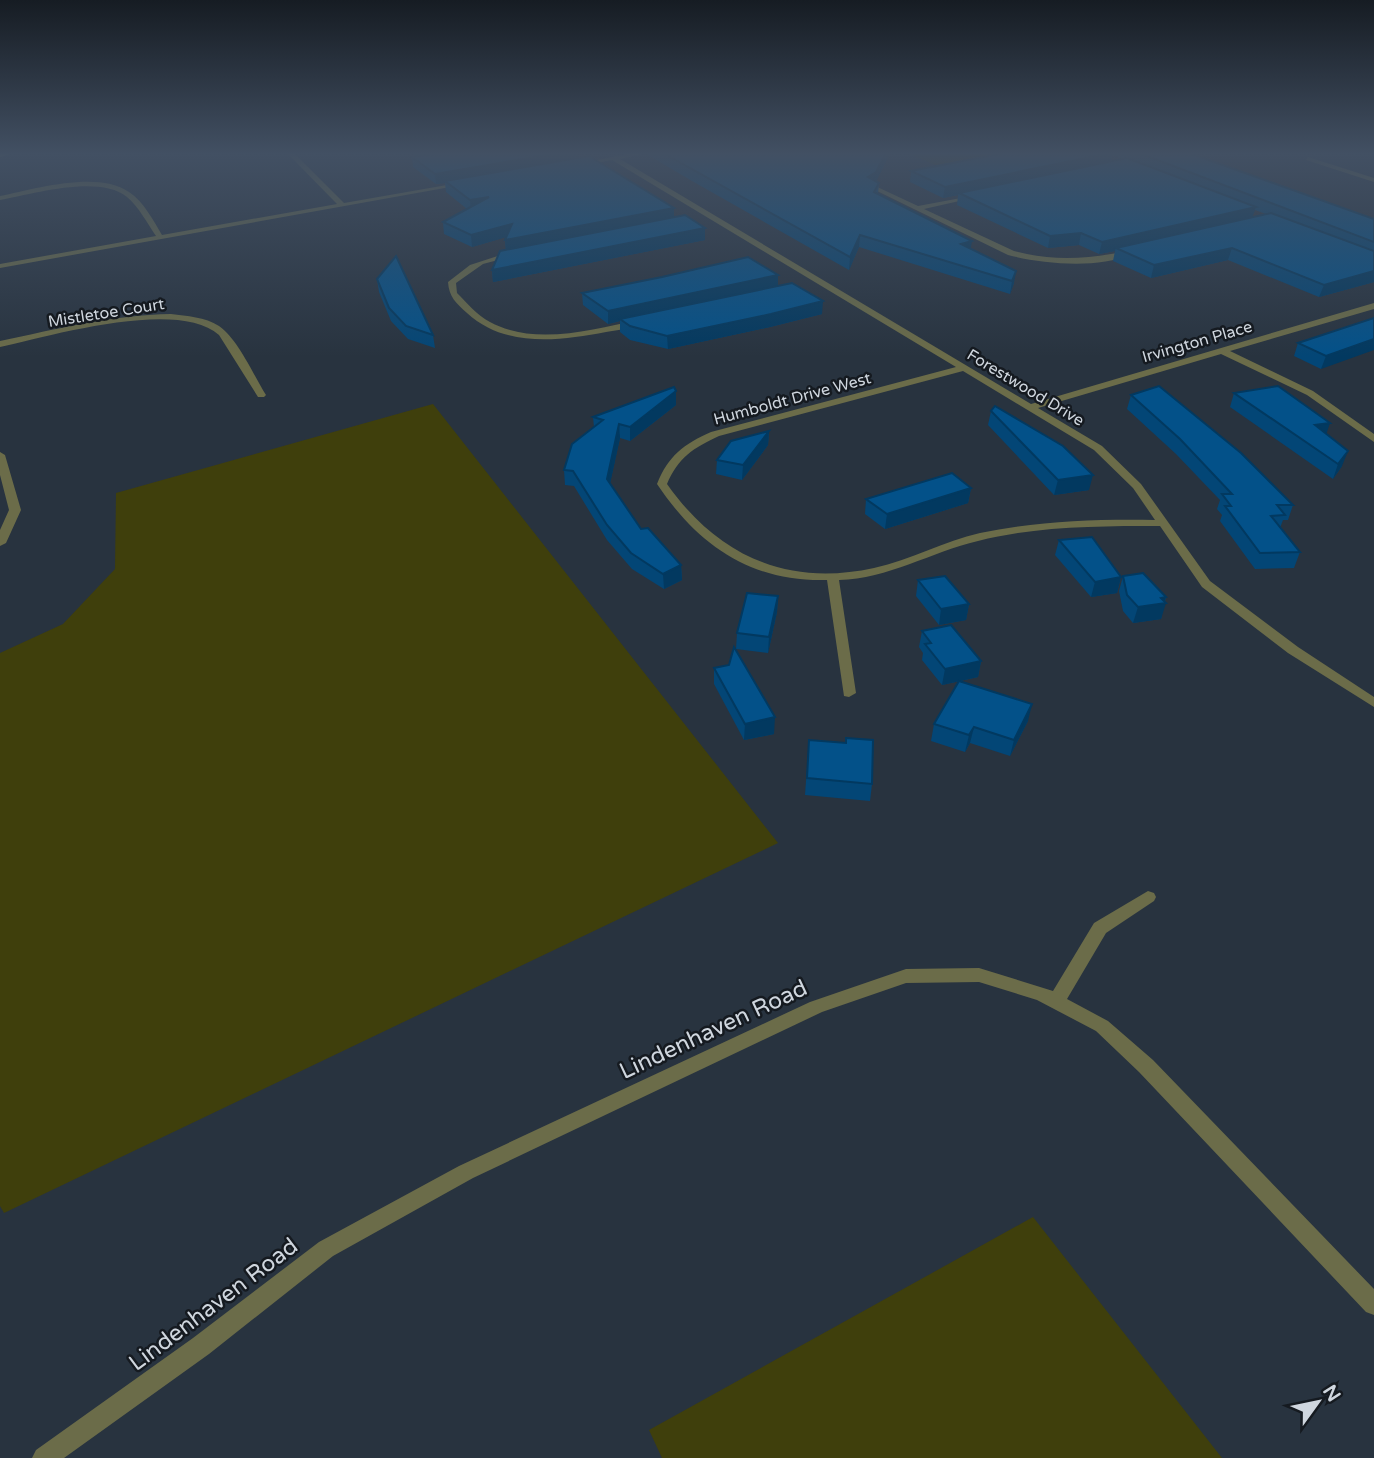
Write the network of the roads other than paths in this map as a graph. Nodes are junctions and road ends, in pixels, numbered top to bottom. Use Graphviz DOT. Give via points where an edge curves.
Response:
graph roads {
  1 [pos="148,221"];
  2 [pos="251,221"];
  3 [pos="718,221"];
  4 [pos="945,221"];
  5 [pos="160,237"];
  6 [pos="1145,249"];
  7 [pos="520,252"];
  8 [pos="0,266"];
  9 [pos="821,283"];
  10 [pos="804,287"];
  11 [pos="1374,306"];
  12 [pos="644,322"];
  13 [pos="0,344"];
  14 [pos="1222,350"];
  15 [pos="963,368"];
  16 [pos="261,396"];
  17 [pos="1030,407"];
  18 [pos="1374,439"];
  19 [pos="0,455"];
  20 [pos="1162,523"];
  21 [pos="0,543"];
  22 [pos="832,576"];
  23 [pos="849,693"];
  24 [pos="1374,703"];
  25 [pos="1148,897"];
  26 [pos="1056,1001"];
  27 [pos="1374,1304"];
  28 [pos="44,1458"];
  1 -- 5 [label="street"];
  2 -- 5 [label="street"];
  3 -- 9 [label="street, Forestwood Drive"];
  4 -- 6 [label="street" via="1034,260 1087,262"];
  5 -- 8 [label="street"];
  7 -- 12 [label="street" via="481,262 452,282 453,294 486,324 541,337"];
  9 -- 10 [label="street"];
  9 -- 15 [label="street, Forestwood Drive"];
  11 -- 14 [label="street, Irvington Place"];
  13 -- 16 [label="street, Mistletoe Court" via="123,320 164,315 200,318 219,330"];
  14 -- 17 [label="street, Irvington Place"];
  14 -- 18 [label="street" via="1310,393"];
  15 -- 17 [label="street, Forestwood Drive"];
  15 -- 22 [label="street, Humboldt Drive West" via="715,434 688,446 669,462 662,484 675,506 724,552 761,567"];
  17 -- 20 [label="street, Forestwood Drive" via="1098,448 1137,486"];
  19 -- 21 [label="street" via="15,510"];
  20 -- 22 [label="street" via="1086,522 985,535 876,571"];
  20 -- 24 [label="street, Forestwood Drive" via="1206,584 1293,650"];
  22 -- 23 [label="street"];
  25 -- 26 [label="street" via="1100,928"];
  26 -- 27 [label="street, Lindenhaven Road" via="1102,1026 1146,1066"];
  26 -- 28 [label="street, Lindenhaven Road" via="979,975 906,976 816,1007 467,1172 326,1249 201,1346"];
}
